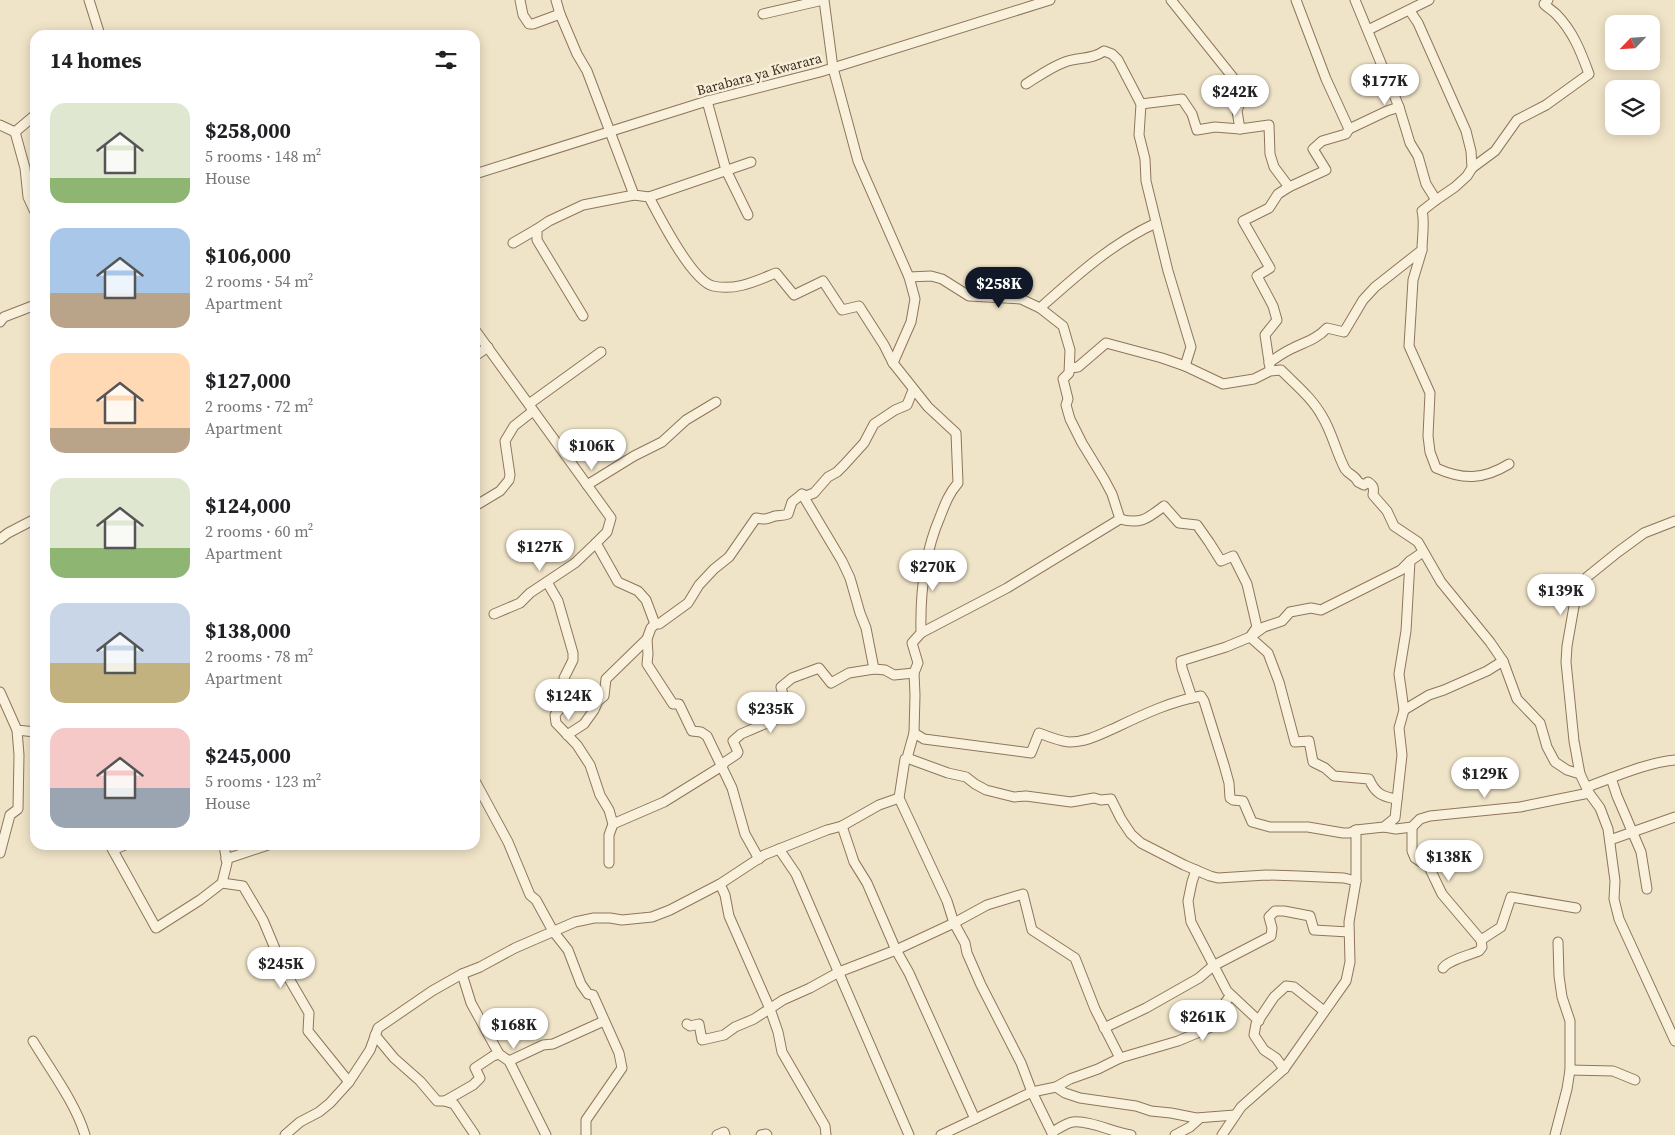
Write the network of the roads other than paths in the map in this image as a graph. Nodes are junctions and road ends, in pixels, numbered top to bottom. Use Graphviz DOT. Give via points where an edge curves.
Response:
graph roads {
  1 [pos="89,0"];
  2 [pos="520,0"];
  3 [pos="556,0"];
  4 [pos="823,0"];
  5 [pos="1050,0"];
  6 [pos="1171,0"];
  7 [pos="1296,0"];
  8 [pos="1354,0"];
  9 [pos="1429,0"];
  10 [pos="1548,0"];
  11 [pos="1410,11"];
  12 [pos="560,14"];
  13 [pos="763,14"];
  14 [pos="98,30"];
  15 [pos="1368,30"];
  16 [pos="833,68"];
  17 [pos="1026,84"];
  18 [pos="707,101"];
  19 [pos="1141,104"];
  20 [pos="1399,107"];
  21 [pos="30,119"];
  22 [pos="0,125"];
  23 [pos="1240,129"];
  24 [pos="1349,129"];
  25 [pos="611,131"];
  26 [pos="15,132"];
  27 [pos="751,162"];
  28 [pos="25,168"];
  29 [pos="30,168"];
  30 [pos="1472,168"];
  31 [pos="726,170"];
  32 [pos="480,172"];
  33 [pos="1289,187"];
  34 [pos="634,195"];
  35 [pos="649,197"];
  36 [pos="1436,200"];
  37 [pos="30,201"];
  38 [pos="748,214"];
  39 [pos="1156,223"];
  40 [pos="536,228"];
  41 [pos="513,243"];
  42 [pos="1422,250"];
  43 [pos="909,277"];
  44 [pos="30,306"];
  45 [pos="1040,308"];
  46 [pos="583,316"];
  47 [pos="0,322"];
  48 [pos="480,337"];
  49 [pos="488,347"];
  50 [pos="601,352"];
  51 [pos="480,353"];
  52 [pos="892,363"];
  53 [pos="1185,366"];
  54 [pos="1270,367"];
  55 [pos="1070,368"];
  56 [pos="913,390"];
  57 [pos="716,402"];
  58 [pos="531,407"];
  59 [pos="1509,464"];
  60 [pos="587,485"];
  61 [pos="802,494"];
  62 [pos="480,503"];
  63 [pos="1120,519"];
  64 [pos="1675,520"];
  65 [pos="30,522"];
  66 [pos="0,539"];
  67 [pos="596,543"];
  68 [pos="1423,552"];
  69 [pos="1410,561"];
  70 [pos="547,582"];
  71 [pos="494,614"];
  72 [pos="655,624"];
  73 [pos="920,633"];
  74 [pos="1250,637"];
  75 [pos="647,639"];
  76 [pos="1503,661"];
  77 [pos="874,669"];
  78 [pos="914,674"];
  79 [pos="0,692"];
  80 [pos="1192,698"];
  81 [pos="1404,710"];
  82 [pos="17,730"];
  83 [pos="30,731"];
  84 [pos="914,733"];
  85 [pos="566,735"];
  86 [pos="907,758"];
  87 [pos="1675,760"];
  88 [pos="722,766"];
  89 [pos="1580,774"];
  90 [pos="1611,778"];
  91 [pos="480,789"];
  92 [pos="1588,790"];
  93 [pos="899,798"];
  94 [pos="1397,799"];
  95 [pos="1675,816"];
  96 [pos="613,824"];
  97 [pos="842,826"];
  98 [pos="1384,827"];
  99 [pos="1412,828"];
  100 [pos="1356,830"];
  101 [pos="1634,832"];
  102 [pos="1610,840"];
  103 [pos="779,849"];
  104 [pos="113,850"];
  105 [pos="225,850"];
  106 [pos="253,850"];
  107 [pos="0,853"];
  108 [pos="226,859"];
  109 [pos="759,859"];
  110 [pos="609,863"];
  111 [pos="1196,870"];
  112 [pos="1356,881"];
  113 [pos="222,883"];
  114 [pos="720,884"];
  115 [pos="1647,889"];
  116 [pos="1576,908"];
  117 [pos="954,923"];
  118 [pos="553,931"];
  119 [pos="1349,932"];
  120 [pos="1481,940"];
  121 [pos="1558,942"];
  122 [pos="896,950"];
  123 [pos="1213,966"];
  124 [pos="1443,968"];
  125 [pos="839,972"];
  126 [pos="462,974"];
  127 [pos="1230,996"];
  128 [pos="770,1009"];
  129 [pos="1324,1011"];
  130 [pos="604,1021"];
  131 [pos="1259,1021"];
  132 [pos="687,1024"];
  133 [pos="1104,1028"];
  134 [pos="375,1035"];
  135 [pos="33,1041"];
  136 [pos="1675,1041"];
  137 [pos="499,1054"];
  138 [pos="1120,1058"];
  139 [pos="509,1061"];
  140 [pos="1284,1069"];
  141 [pos="1570,1070"];
  142 [pos="1635,1080"];
  143 [pos="349,1082"];
  144 [pos="1056,1087"];
  145 [pos="1032,1092"];
  146 [pos="445,1101"];
  147 [pos="1235,1115"];
  148 [pos="975,1119"];
  149 [pos="1199,1119"];
  150 [pos="1052,1134"];
  151 [pos="85,1135"];
  152 [pos="285,1135"];
  153 [pos="474,1135"];
  154 [pos="546,1135"];
  155 [pos="586,1135"];
  156 [pos="717,1135"];
  157 [pos="725,1135"];
  158 [pos="761,1135"];
  159 [pos="767,1135"];
  160 [pos="826,1135"];
  161 [pos="909,1135"];
  162 [pos="941,1135"];
  163 [pos="1131,1135"];
  164 [pos="1175,1135"];
  165 [pos="1222,1135"];
  166 [pos="1555,1135"];
  1 -- 14 [label="street"];
  2 -- 12 [label="street" via="529,24"];
  3 -- 12 [label="street"];
  4 -- 13 [label="street"];
  4 -- 16 [label="street"];
  5 -- 16 [label="street, Barabara ya Kwarara"];
  6 -- 23 [label="street" via="1239,85 1242,97 1237,111"];
  7 -- 24 [label="street"];
  8 -- 15 [label="street"];
  9 -- 11 [label="street"];
  10 -- 30 [label="street" via="1544,4 1568,28 1589,74 1546,105 1516,120 1495,150"];
  11 -- 15 [label="street"];
  11 -- 30 [label="street" via="1466,131"];
  12 -- 25 [label="street"];
  15 -- 20 [label="street"];
  16 -- 18 [label="street, Barabara ya Kwarara"];
  16 -- 43 [label="street" via="858,161"];
  17 -- 19 [label="street" via="1063,62 1093,57 1104,51 1118,60"];
  18 -- 25 [label="street, Barabara ya Kwarara"];
  18 -- 31 [label="street"];
  19 -- 23 [label="street" via="1182,99 1197,130 1215,127"];
  19 -- 39 [label="street" via="1139,135"];
  20 -- 24 [label="street"];
  20 -- 36 [label="street" via="1410,144"];
  21 -- 26 [label="street"];
  22 -- 26 [label="street"];
  23 -- 33 [label="street" via="1269,125 1270,154 1274,166"];
  24 -- 33 [label="street" via="1346,134 1322,141 1313,149 1326,170"];
  25 -- 32 [label="street, Barabara ya Kwarara"];
  25 -- 34 [label="street"];
  26 -- 28 [label="street"];
  27 -- 31 [label="street"];
  28 -- 29 [label="street"];
  28 -- 37 [label="street"];
  30 -- 36 [label="street" via="1455,187"];
  31 -- 35 [label="street"];
  31 -- 38 [label="street"];
  33 -- 54 [label="street" via="1278,194 1269,208 1244,221 1270,268 1257,276 1278,320 1265,335"];
  34 -- 35 [label="street"];
  34 -- 40 [label="street" via="583,205"];
  35 -- 52 [label="street" via="671,240 698,275 712,286 744,286 776,272 794,295 823,281 842,310 858,306"];
  36 -- 42 [label="street" via="1422,211"];
  39 -- 45 [label="street" via="1102,254"];
  39 -- 53 [label="street" via="1191,347"];
  40 -- 41 [label="street"];
  40 -- 46 [label="street" via="537,240"];
  42 -- 54 [label="street" via="1375,286 1344,332 1327,328 1293,348"];
  42 -- 59 [label="street" via="1413,280 1410,346 1430,393 1428,436 1436,468 1464,478 1496,472"];
  43 -- 45 [label="street" via="931,276 969,296 1021,299"];
  43 -- 52 [label="street" via="915,299 911,322"];
  44 -- 47 [label="street" via="4,316"];
  45 -- 55 [label="street" via="1063,326 1070,350"];
  48 -- 49 [label="street"];
  49 -- 51 [label="street"];
  49 -- 58 [label="street"];
  50 -- 58 [label="street"];
  52 -- 56 [label="street"];
  53 -- 54 [label="street" via="1223,384 1254,379"];
  53 -- 55 [label="street" via="1106,343 1078,367"];
  54 -- 68 [label="street" via="1281,370 1311,401 1322,415 1347,472 1358,482 1372,485 1373,495 1387,511 1394,526 1418,542"];
  55 -- 63 [label="street" via="1063,379 1070,419 1112,494"];
  56 -- 61 [label="street" via="906,405 874,424 864,443 837,472 814,493"];
  56 -- 73 [label="street" via="956,433 958,483 949,493 927,553 920,600"];
  57 -- 60 [label="street" via="686,420 662,442"];
  58 -- 60 [label="street"];
  58 -- 62 [label="street" via="505,441 509,480 500,491"];
  60 -- 67 [label="street" via="611,518 607,532"];
  61 -- 72 [label="street" via="792,502 788,514 769,520 756,518 729,557 699,585 688,603"];
  61 -- 77 [label="street" via="850,578 866,628"];
  63 -- 73 [label="street" via="1007,588"];
  63 -- 74 [label="street" via="1133,523 1146,519 1164,506 1179,523 1197,525 1221,561 1233,556 1247,584 1257,627"];
  64 -- 89 [label="street" via="1644,533 1618,552 1587,577 1576,595 1566,662"];
  65 -- 66 [label="street"];
  67 -- 70 [label="street" via="570,567"];
  67 -- 72 [label="street" via="618,582 638,591 646,600"];
  68 -- 69 [label="street"];
  68 -- 76 [label="street" via="1441,582"];
  69 -- 74 [label="street" via="1401,570 1321,610 1311,608 1290,612 1282,621 1264,627"];
  69 -- 81 [label="street" via="1406,631 1399,674"];
  70 -- 71 [label="street" via="514,606"];
  70 -- 85 [label="street" via="558,601 573,653 564,678 568,691 555,715 556,724"];
  72 -- 75 [label="street"];
  73 -- 78 [label="street" via="912,643 918,663"];
  74 -- 80 [label="street" via="1181,661"];
  74 -- 94 [label="street" via="1268,653 1295,742 1309,741 1313,762 1334,776 1369,779 1379,795"];
  75 -- 85 [label="street" via="606,679 604,696 584,724"];
  75 -- 88 [label="street" via="647,664 673,704 679,704 692,731 707,736"];
  76 -- 81 [label="street"];
  76 -- 89 [label="street" via="1518,700 1540,723 1547,747 1556,762"];
  77 -- 78 [label="street" via="894,675"];
  77 -- 88 [label="street" via="849,673 831,683 819,668 792,678 781,686 788,714 741,734 733,741 737,754"];
  78 -- 84 [label="street"];
  79 -- 82 [label="street"];
  80 -- 84 [label="street" via="1180,700 1093,738 1069,742 1039,733 1031,753 924,739"];
  80 -- 100 [label="street" via="1201,696 1204,700 1229,783 1230,798 1243,801 1252,822 1270,827 1308,827 1343,833"];
  81 -- 94 [label="street" via="1399,728 1402,754"];
  82 -- 83 [label="street"];
  82 -- 107 [label="street" via="18,809 10,815"];
  84 -- 86 [label="street"];
  85 -- 96 [label="street" via="590,765"];
  86 -- 93 [label="street" via="904,759"];
  86 -- 111 [label="street" via="948,774 966,777 986,790 1014,797 1071,802 1110,799 1121,819 1141,843"];
  87 -- 90 [label="street"];
  88 -- 96 [label="street" via="664,802"];
  88 -- 109 [label="street" via="745,834"];
  89 -- 92 [label="street"];
  90 -- 92 [label="street"];
  90 -- 101 [label="street"];
  91 -- 118 [label="street" via="508,842 530,895"];
  92 -- 99 [label="street" via="1520,806 1430,816 1420,819"];
  92 -- 102 [label="street" via="1604,818"];
  93 -- 97 [label="street" via="879,805"];
  93 -- 117 [label="street"];
  94 -- 98 [label="street" via="1395,818"];
  95 -- 101 [label="street"];
  96 -- 110 [label="street" via="609,835"];
  97 -- 103 [label="street"];
  97 -- 122 [label="street" via="854,862 867,883"];
  98 -- 99 [label="street"];
  98 -- 100 [label="street"];
  99 -- 120 [label="street" via="1414,858 1430,867 1442,894"];
  100 -- 112 [label="street"];
  101 -- 102 [label="street"];
  101 -- 115 [label="street"];
  102 -- 136 [label="street" via="1614,899 1619,919"];
  103 -- 109 [label="street"];
  103 -- 125 [label="street" via="796,874"];
  104 -- 113 [label="street" via="156,928"];
  105 -- 108 [label="street"];
  106 -- 108 [label="street"];
  108 -- 113 [label="street" via="228,863"];
  109 -- 114 [label="street"];
  111 -- 112 [label="street" via="1218,878 1283,875"];
  111 -- 123 [label="street" via="1188,901 1191,922"];
  112 -- 119 [label="street"];
  113 -- 143 [label="street" via="243,886 309,1013 308,1031"];
  114 -- 118 [label="street" via="652,917 594,918"];
  114 -- 128 [label="street" via="729,916"];
  116 -- 120 [label="street" via="1511,897 1501,927"];
  117 -- 122 [label="street"];
  117 -- 133 [label="street" via="987,905 1023,894 1032,930 1075,958"];
  117 -- 145 [label="street"];
  118 -- 126 [label="street"];
  118 -- 130 [label="street" via="568,950 581,984 588,994 593,995"];
  119 -- 123 [label="street" via="1314,930 1310,916 1275,911 1269,917 1271,936"];
  119 -- 129 [label="street" via="1350,962 1346,981"];
  120 -- 124 [label="street" via="1479,951"];
  121 -- 141 [label="street" via="1562,997 1570,1021"];
  122 -- 125 [label="street"];
  122 -- 148 [label="street"];
  123 -- 127 [label="street"];
  123 -- 133 [label="street" via="1177,991"];
  125 -- 128 [label="street"];
  125 -- 161 [label="street"];
  126 -- 134 [label="street" via="425,995 378,1028"];
  126 -- 137 [label="street" via="471,1003"];
  127 -- 131 [label="street"];
  127 -- 138 [label="street" via="1220,1010 1221,1020 1216,1025"];
  128 -- 132 [label="street" via="724,1035 702,1040 699,1024"];
  128 -- 160 [label="street" via="782,1052 825,1126"];
  129 -- 131 [label="street" via="1294,987 1286,986 1274,997"];
  129 -- 140 [label="street"];
  130 -- 139 [label="street"];
  130 -- 155 [label="street" via="619,1053 622,1068 586,1120"];
  131 -- 140 [label="street" via="1254,1035"];
  133 -- 138 [label="street"];
  134 -- 143 [label="street" via="370,1050"];
  134 -- 146 [label="street" via="437,1101"];
  135 -- 151 [label="street" via="72,1106"];
  137 -- 139 [label="street"];
  137 -- 146 [label="street" via="475,1068 480,1078 474,1085"];
  138 -- 144 [label="street"];
  139 -- 154 [label="street"];
  140 -- 147 [label="street"];
  141 -- 142 [label="street" via="1613,1071"];
  141 -- 166 [label="street"];
  143 -- 152 [label="street" via="330,1103"];
  144 -- 145 [label="street"];
  144 -- 149 [label="street" via="1080,1098"];
  145 -- 148 [label="street"];
  145 -- 150 [label="street"];
  146 -- 153 [label="street" via="454,1104"];
  147 -- 149 [label="street"];
  147 -- 165 [label="street"];
  148 -- 162 [label="street"];
  149 -- 164 [label="street"];
  150 -- 163 [label="street" via="1074,1122 1082,1122"];
  156 -- 157 [label="street" via="724,1132"];
  158 -- 159 [label="street"];
}
